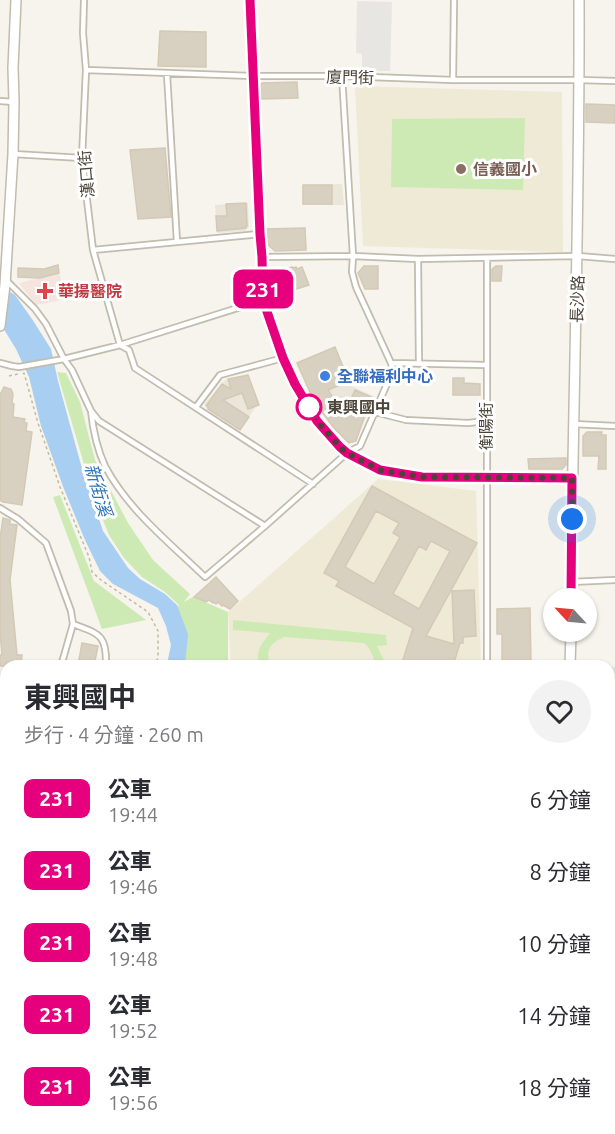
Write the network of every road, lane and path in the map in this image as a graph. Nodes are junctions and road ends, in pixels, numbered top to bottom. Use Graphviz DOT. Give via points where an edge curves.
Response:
graph roads {
  1 [pos="16,0"];
  2 [pos="84,0"];
  3 [pos="250,0"];
  4 [pos="454,0"];
  5 [pos="579,0"];
  6 [pos="86,70"];
  7 [pos="167,74"];
  8 [pos="252,76"];
  9 [pos="342,76"];
  10 [pos="453,80"];
  11 [pos="579,80"];
  12 [pos="615,81"];
  13 [pos="0,101"];
  14 [pos="14,102"];
  15 [pos="13,154"];
  16 [pos="82,158"];
  17 [pos="260,234"];
  18 [pos="177,242"];
  19 [pos="93,250"];
  20 [pos="353,256"];
  21 [pos="578,256"];
  22 [pos="262,257"];
  23 [pos="486,258"];
  24 [pos="418,259"];
  25 [pos="615,259"];
  26 [pos="5,282"];
  27 [pos="263,300"];
  28 [pos="0,326"];
  29 [pos="120,345"];
  30 [pos="283,358"];
  31 [pos="64,359"];
  32 [pos="0,363"];
  33 [pos="391,363"];
  34 [pos="418,364"];
  35 [pos="486,365"];
  36 [pos="9,376"];
  37 [pos="196,407"];
  38 [pos="91,411"];
  39 [pos="375,412"];
  40 [pos="486,421"];
  41 [pos="573,424"];
  42 [pos="615,426"];
  43 [pos="347,453"];
  44 [pos="486,478"];
  45 [pos="572,478"];
  46 [pos="313,484"];
  47 [pos="0,508"];
  48 [pos="265,526"];
  49 [pos="615,580"];
  50 [pos="571,582"];
  51 [pos="571,588"];
  52 [pos="73,624"];
  53 [pos="571,642"];
  54 [pos="63,660"];
  55 [pos="105,660"];
  56 [pos="157,660"];
  57 [pos="486,660"];
  58 [pos="570,660"];
  1 -- 14 [label="street"];
  2 -- 6 [label="lane, 漢口街"];
  3 -- 8 [label="lane"];
  4 -- 10 [label="lane"];
  5 -- 11 [label="street, 長沙路"];
  6 -- 7 [label="lane, 廈門街"];
  6 -- 16 [label="lane, 漢口街"];
  7 -- 8 [label="lane, 廈門街"];
  7 -- 18 [label="lane"];
  8 -- 9 [label="lane, 廈門街"];
  8 -- 17 [label="lane"];
  9 -- 10 [label="lane, 廈門街"];
  9 -- 20 [label="lane"];
  10 -- 11 [label="lane, 廈門街"];
  11 -- 12 [label="lane, 廈門街"];
  11 -- 21 [label="street, 長沙路"];
  13 -- 14 [label="lane"];
  14 -- 15 [label="street"];
  15 -- 16 [label="lane"];
  15 -- 26 [label="street"];
  16 -- 19 [label="lane, 漢口街"];
  17 -- 18 [label="lane"];
  17 -- 22 [label="lane"];
  18 -- 19 [label="lane"];
  19 -- 29 [label="lane, 漢口街"];
  20 -- 22 [label="lane"];
  20 -- 24 [label="lane"];
  20 -- 33 [label="lane" via="356,287"];
  21 -- 23 [label="lane"];
  21 -- 25 [label="lane"];
  21 -- 41 [label="street, 長沙路"];
  22 -- 27 [label="lane"];
  23 -- 24 [label="lane"];
  23 -- 35 [label="lane, 衡陽街"];
  24 -- 34 [label="lane"];
  26 -- 28 [label="street"];
  26 -- 31 [label="lane" via="35,309"];
  27 -- 29 [label="lane"];
  27 -- 30 [label="lane"];
  29 -- 31 [label="lane"];
  29 -- 37 [label="lane, 漢口街" via="129,350 135,368"];
  30 -- 37 [label="lane" via="220,375"];
  30 -- 43 [label="lane" via="317,421"];
  31 -- 32 [label="lane" via="19,367"];
  31 -- 38 [label="lane"];
  33 -- 34 [label="lane"];
  33 -- 39 [label="lane" via="393,370"];
  34 -- 35 [label="lane"];
  35 -- 40 [label="lane, 衡陽街"];
  36 -- 56 [label="path" via="24,373 92,572 148,612 158,632"];
  37 -- 46 [label="lane, 漢口街"];
  38 -- 48 [label="lane" via="99,422"];
  38 -- 48 [label="lane" via="104,464 119,489 205,577"];
  39 -- 40 [label="lane" via="406,420"];
  39 -- 43 [label="lane" via="360,446"];
  40 -- 44 [label="lane, 衡陽街"];
  41 -- 42 [label="lane"];
  41 -- 45 [label="street, 長沙路"];
  43 -- 44 [label="lane" via="380,470 422,477"];
  43 -- 46 [label="lane"];
  44 -- 45 [label="lane"];
  44 -- 57 [label="lane, 衡陽街"];
  45 -- 50 [label="street, 長沙路"];
  46 -- 48 [label="lane"];
  47 -- 52 [label="lane" via="46,543 72,611"];
  49 -- 50 [label="lane"];
  50 -- 51 [label="street, 長沙路"];
  52 -- 54 [label="lane"];
  52 -- 55 [label="lane" via="96,633 103,641"];
  53 -- 58 [label="street"];
}
